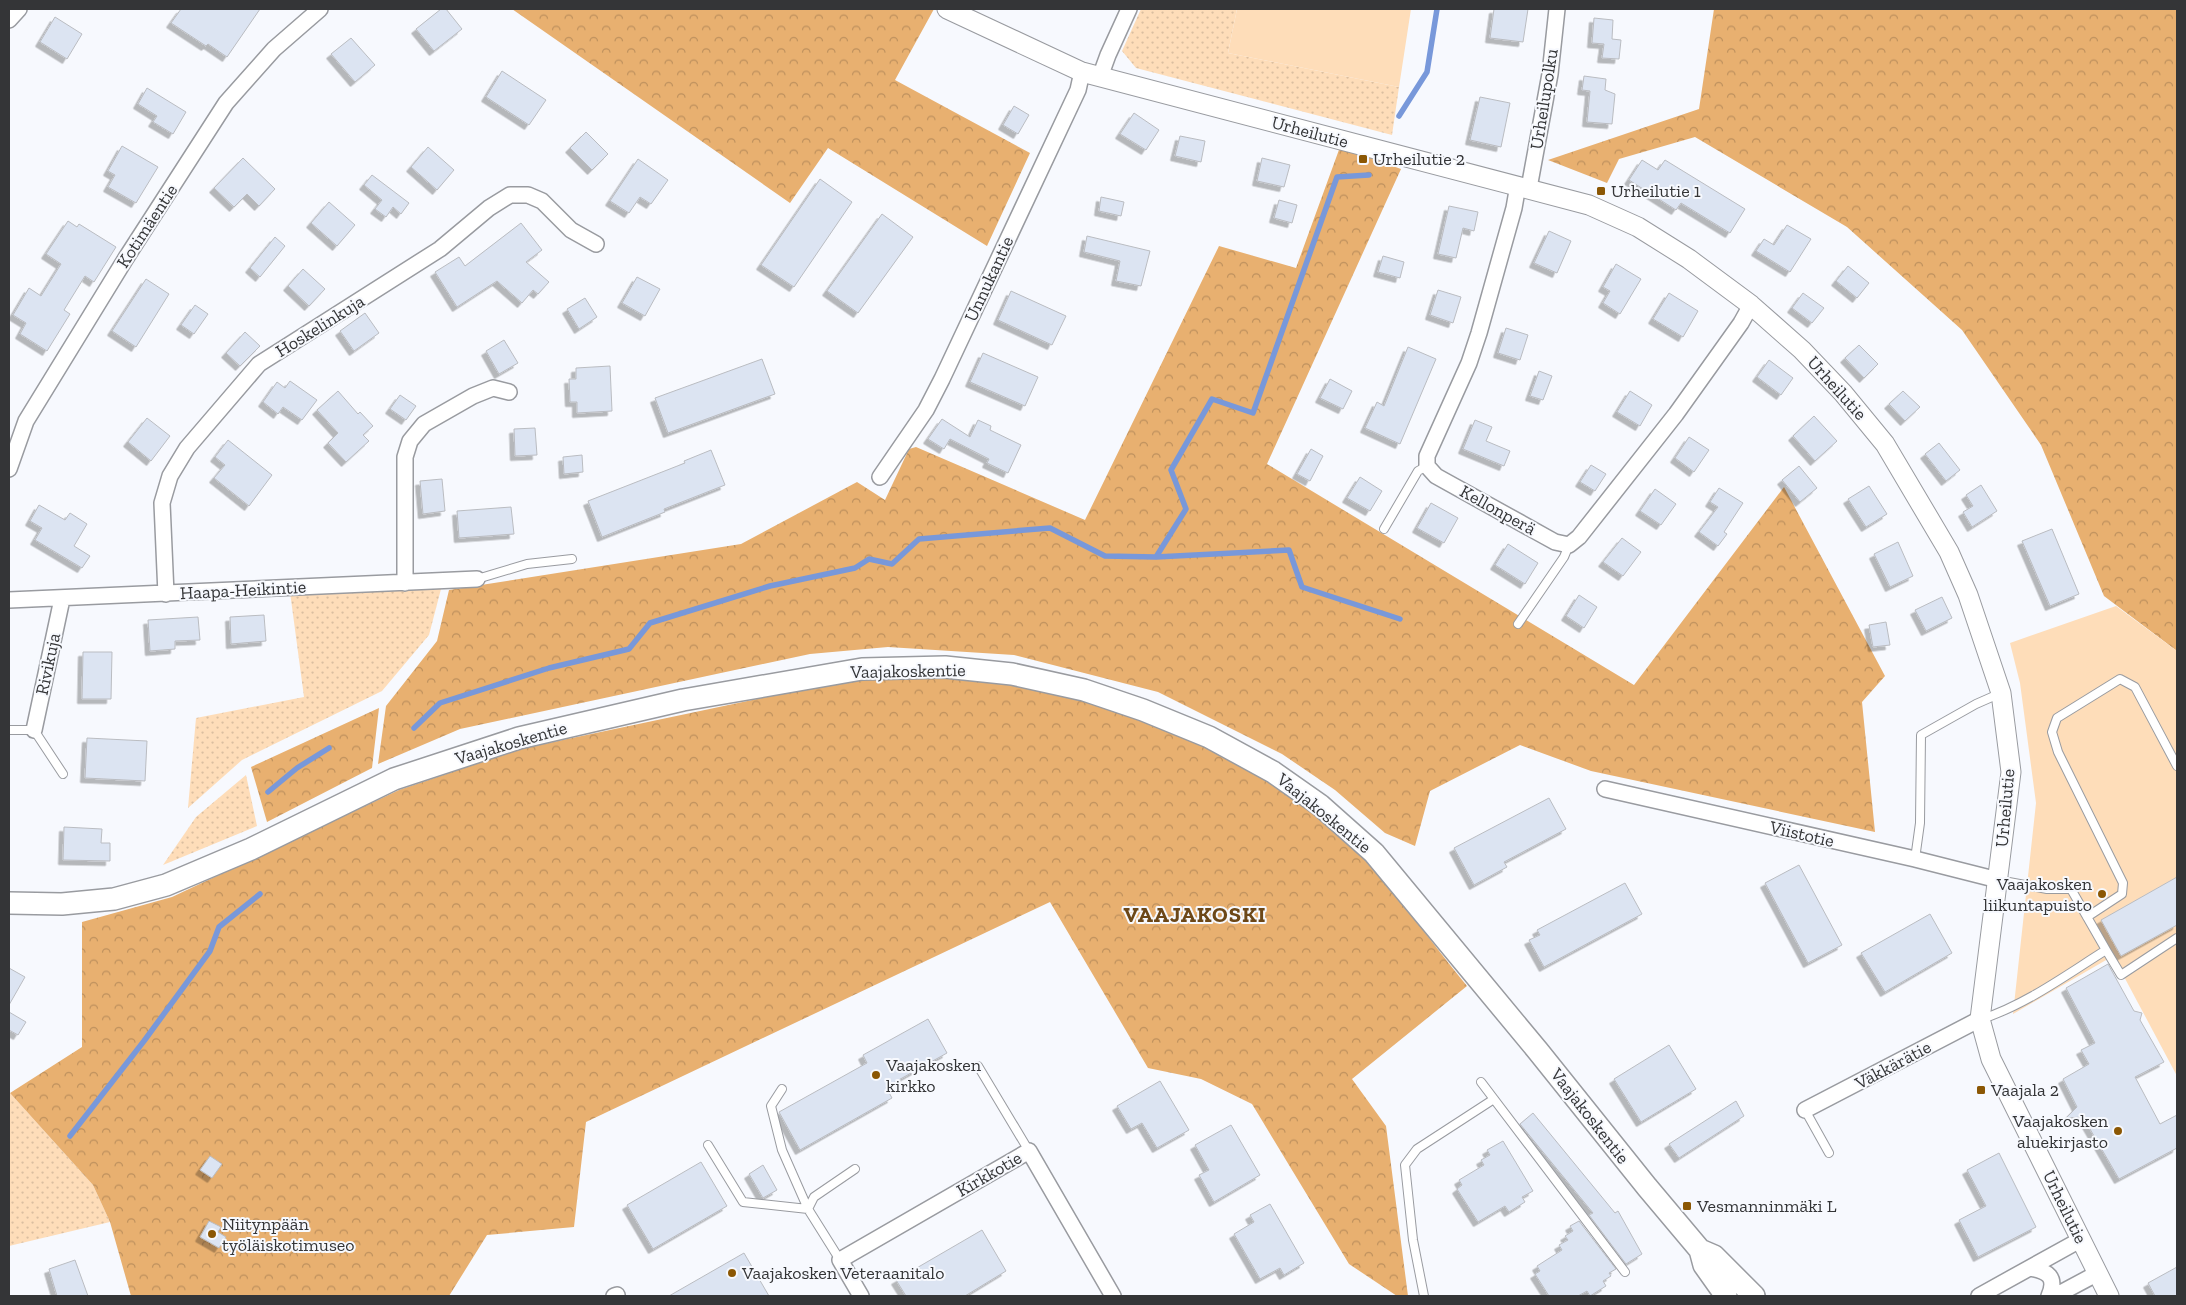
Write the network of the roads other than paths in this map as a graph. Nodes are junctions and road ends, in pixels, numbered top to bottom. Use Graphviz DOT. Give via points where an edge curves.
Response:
graph roads {
  1 [pos="20,9"];
  2 [pos="320,9"];
  3 [pos="947,9"];
  4 [pos="1129,9"];
  5 [pos="1557,9"];
  6 [pos="9,20"];
  7 [pos="1082,72"];
  8 [pos="1100,77"];
  9 [pos="1524,187"];
  10 [pos="596,244"];
  11 [pos="1752,305"];
  12 [pos="509,392"];
  13 [pos="1427,466"];
  14 [pos="9,469"];
  15 [pos="880,477"];
  16 [pos="1384,529"];
  17 [pos="1568,545"];
  18 [pos="572,559"];
  19 [pos="477,579"];
  20 [pos="405,582"];
  21 [pos="166,594"];
  22 [pos="62,599"];
  23 [pos="9,600"];
  24 [pos="1518,624"];
  25 [pos="2001,693"];
  26 [pos="9,730"];
  27 [pos="34,730"];
  28 [pos="2177,766"];
  29 [pos="63,774"];
  30 [pos="1604,789"];
  31 [pos="1915,859"];
  32 [pos="1998,880"];
  33 [pos="9,902"];
  34 [pos="2088,917"];
  35 [pos="2177,938"];
  36 [pos="2106,950"];
  37 [pos="1980,1019"];
  38 [pos="978,1066"];
  39 [pos="1481,1082"];
  40 [pos="782,1090"];
  41 [pos="1494,1098"];
  42 [pos="1805,1110"];
  43 [pos="708,1145"];
  44 [pos="1029,1151"];
  45 [pos="1828,1153"];
  46 [pos="855,1169"];
  47 [pos="808,1209"];
  48 [pos="2080,1240"];
  49 [pos="1700,1250"];
  50 [pos="840,1260"];
  51 [pos="2030,1268"];
  52 [pos="1625,1272"];
  53 [pos="2098,1273"];
  54 [pos="861,1296"];
  55 [pos="1113,1296"];
  56 [pos="1424,1296"];
  57 [pos="1726,1296"];
  58 [pos="1754,1296"];
  59 [pos="1979,1296"];
  60 [pos="2049,1296"];
  61 [pos="2055,1296"];
  62 [pos="2110,1296"];
  1 -- 6 [label="street"];
  2 -- 14 [label="street, Kotimäentie" via="274,49 226,103 26,421"];
  3 -- 7 [label="street, Urheilutie"];
  4 -- 8 [label="street"];
  5 -- 9 [label="street, Urheilupolku" via="1550,74"];
  7 -- 8 [label="street, Urheilutie"];
  7 -- 15 [label="street, Unnukantie" via="1078,90 942,379 926,410"];
  8 -- 9 [label="street, Urheilutie"];
  9 -- 11 [label="street, Urheilutie" via="1589,205 1638,227"];
  9 -- 13 [label="street" via="1514,208 1480,333 1426,456"];
  10 -- 21 [label="street, Hoskelinkuja" via="571,230 542,201 528,195 510,195 440,249 259,364 187,448 170,476 162,503"];
  11 -- 17 [label="street" via="1676,414 1579,537"];
  11 -- 25 [label="street, Urheilutie" via="1843,392 1885,444 1949,552 1968,594"];
  12 -- 20 [label="street" via="493,388 472,396 424,424 410,441 405,457"];
  13 -- 16 [label="lane" via="1418,471"];
  13 -- 17 [label="street, Kellonperä" via="1436,476 1556,542"];
  17 -- 24 [label="lane" via="1564,557"];
  18 -- 19 [label="lane" via="527,564"];
  19 -- 20 [label="street, Haapa-Heikintie"];
  20 -- 21 [label="street, Haapa-Heikintie"];
  21 -- 22 [label="street, Haapa-Heikintie"];
  22 -- 23 [label="street, Haapa-Heikintie"];
  22 -- 27 [label="street, Rivikuja"];
  25 -- 31 [label="lane" via="1921,735 1920,823"];
  25 -- 32 [label="street, Urheilutie" via="2010,772"];
  26 -- 27 [label="lane"];
  27 -- 29 [label="lane"];
  28 -- 34 [label="lane" via="2135,688 2120,679 2057,718 2052,732 2058,752 2123,883 2122,894"];
  30 -- 31 [label="street, Viistotie"];
  31 -- 32 [label="street, Viistotie"];
  32 -- 34 [label="lane" via="2047,889 2071,889"];
  32 -- 37 [label="street, Urheilutie"];
  33 -- 49 [label="main road, Vaajakoskentie" via="62,904 114,899 166,885 268,841 394,779 519,738 683,700 862,669 944,667 1012,674 1084,690 1209,737 1274,772 1320,805 1374,853"];
  34 -- 36 [label="lane"];
  35 -- 36 [label="lane" via="2122,975"];
  36 -- 37 [label="lane" via="2036,994 2002,1012"];
  37 -- 42 [label="street, Väkkärätie"];
  37 -- 48 [label="street, Urheilutie" via="1991,1059"];
  38 -- 44 [label="lane"];
  39 -- 41 [label="lane"];
  40 -- 47 [label="lane" via="771,1106 782,1150"];
  41 -- 52 [label="lane"];
  41 -- 56 [label="lane" via="1417,1149 1405,1165 1413,1240"];
  42 -- 45 [label="lane"];
  43 -- 47 [label="lane" via="744,1202"];
  44 -- 50 [label="street, Kirkkotie"];
  44 -- 55 [label="street, Kirkkotie"];
  46 -- 47 [label="lane" via="814,1197"];
  47 -- 50 [label="lane"];
  48 -- 51 [label="street"];
  48 -- 53 [label="street, Urheilutie"];
  49 -- 57 [label="main road, Vaajakoskentie" via="1704,1265"];
  49 -- 58 [label="main road, Vaajakoskentie" via="1714,1256"];
  50 -- 54 [label="street"];
  51 -- 59 [label="street"];
  51 -- 60 [label="street" via="2043,1270 2049,1275 2053,1288"];
  53 -- 61 [label="street"];
  53 -- 62 [label="street, Urheilutie"];
}
